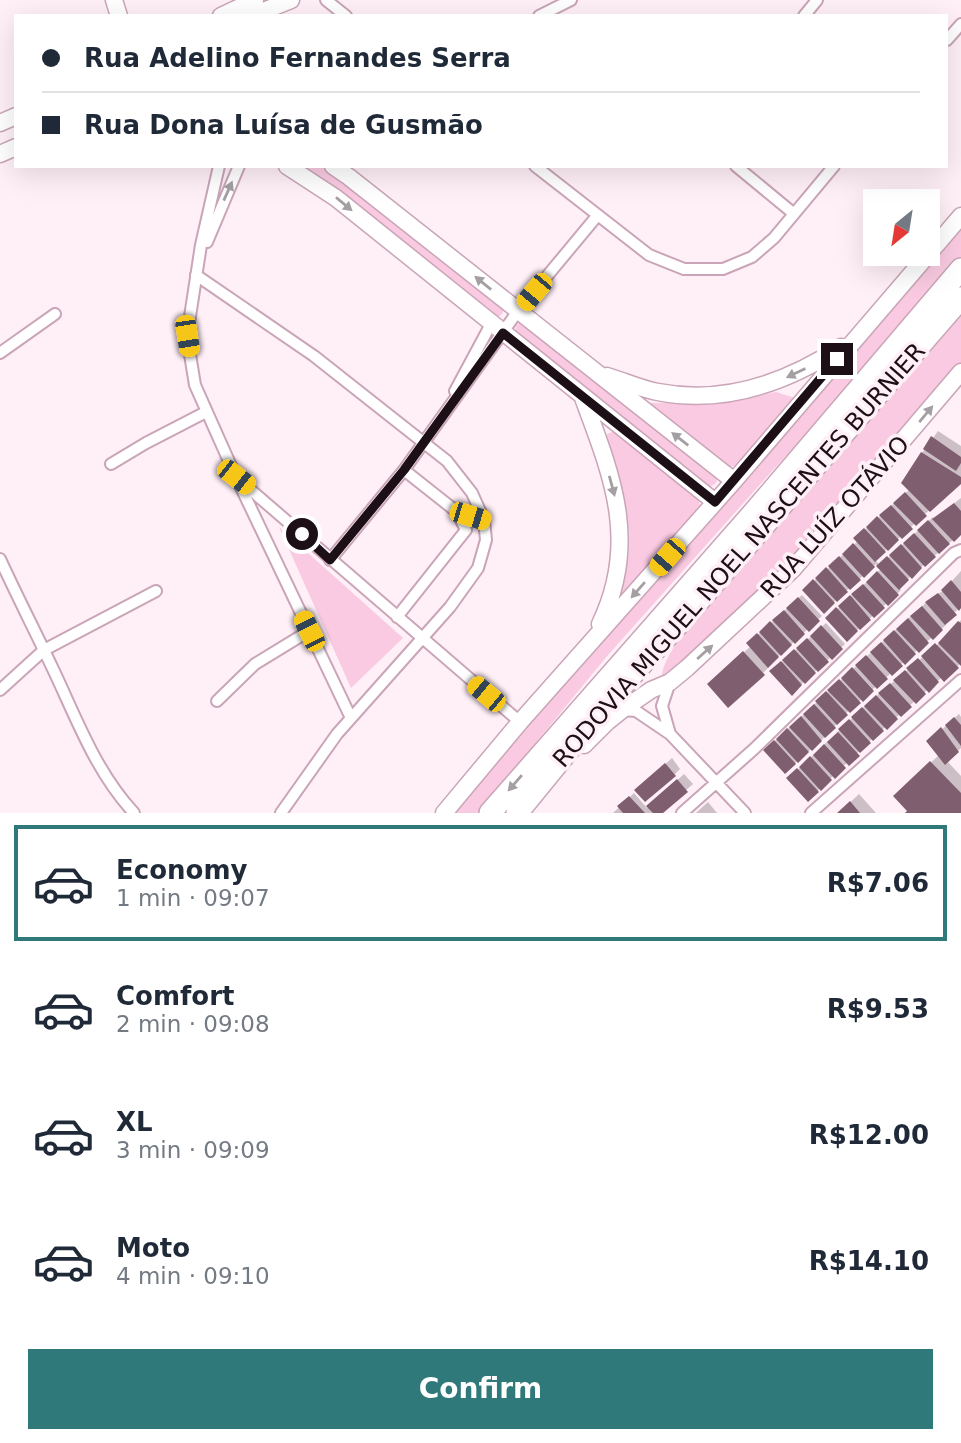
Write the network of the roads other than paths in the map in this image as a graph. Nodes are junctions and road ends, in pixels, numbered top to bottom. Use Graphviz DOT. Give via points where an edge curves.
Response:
graph roads {
  1 [pos="255,0"];
  2 [pos="291,0"];
  3 [pos="326,0"];
  4 [pos="571,0"];
  5 [pos="817,0"];
  6 [pos="225,14"];
  7 [pos="256,14"];
  8 [pos="344,14"];
  9 [pos="547,14"];
  10 [pos="806,14"];
  11 [pos="961,24"];
  12 [pos="948,39"];
  13 [pos="219,168"];
  14 [pos="238,168"];
  15 [pos="290,168"];
  16 [pos="336,168"];
  17 [pos="537,168"];
  18 [pos="738,168"];
  19 [pos="833,168"];
  20 [pos="793,213"];
  21 [pos="597,216"];
  22 [pos="961,216"];
  23 [pos="199,261"];
  24 [pos="961,269"];
  25 [pos="196,275"];
  26 [pos="961,298"];
  27 [pos="518,311"];
  28 [pos="55,314"];
  29 [pos="497,329"];
  30 [pos="855,338"];
  31 [pos="0,353"];
  32 [pos="597,372"];
  33 [pos="961,372"];
  34 [pos="583,398"];
  35 [pos="206,412"];
  36 [pos="423,442"];
  37 [pos="111,464"];
  38 [pos="404,470"];
  39 [pos="236,477"];
  40 [pos="734,481"];
  41 [pos="715,502"];
  42 [pos="457,512"];
  43 [pos="484,520"];
  44 [pos="961,550"];
  45 [pos="0,559"];
  46 [pos="330,560"];
  47 [pos="156,591"];
  48 [pos="397,617"];
  49 [pos="309,631"];
  50 [pos="422,639"];
  51 [pos="592,640"];
  52 [pos="44,650"];
  53 [pos="961,680"];
  54 [pos="670,682"];
  55 [pos="0,690"];
  56 [pos="217,701"];
  57 [pos="622,710"];
  58 [pos="351,718"];
  59 [pos="520,722"];
  60 [pos="670,734"];
  61 [pos="717,782"];
  62 [pos="539,787"];
  63 [pos="134,813"];
  64 [pos="282,813"];
  65 [pos="444,813"];
  66 [pos="490,813"];
  67 [pos="517,813"];
  68 [pos="682,813"];
  69 [pos="745,813"];
  70 [pos="811,813"];
  1 -- 6 [label="street"];
  2 -- 7 [label="street"];
  3 -- 8 [label="street"];
  4 -- 9 [label="street"];
  5 -- 10 [label="street"];
  11 -- 12 [label="street"];
  13 -- 23 [label="street"];
  23 -- 14 [label="street, one-way"];
  15 -- 29 [label="street, one-way" via="336,198"];
  27 -- 16 [label="street, one-way"];
  17 -- 21 [label="street"];
  18 -- 20 [label="street"];
  19 -- 20 [label="street"];
  20 -- 21 [label="street" via="752,257 723,269 684,269 649,256"];
  21 -- 27 [label="street"];
  22 -- 30 [label="street"];
  23 -- 25 [label="street"];
  24 -- 66 [label="highway, RODOVIA MIGUEL NOEL NASCENTES BURNIER, one-way"];
  25 -- 35 [label="street" via="187,336 195,385"];
  25 -- 36 [label="street" via="314,356"];
  26 -- 62 [label="highway, RODOVIA MIGUEL NOEL NASCENTES BURNIER" via="610,699"];
  27 -- 29 [label="street"];
  27 -- 32 [label="street"];
  28 -- 31 [label="street"];
  29 -- 34 [label="street"];
  29 -- 36 [label="street"];
  30 -- 32 [label="street, one-way" via="776,383 742,392 698,397 657,392"];
  30 -- 40 [label="street"];
  40 -- 32 [label="street, one-way"];
  54 -- 33 [label="street, RUA LUÍZ OTÁVIO, one-way" via="793,569"];
  34 -- 41 [label="street"];
  34 -- 51 [label="street, one-way" via="617,504 621,539 611,600"];
  35 -- 37 [label="street"];
  35 -- 39 [label="street"];
  36 -- 38 [label="street"];
  36 -- 43 [label="street" via="447,461 472,493"];
  38 -- 42 [label="street"];
  38 -- 46 [label="street"];
  39 -- 46 [label="street"];
  39 -- 49 [label="street"];
  40 -- 41 [label="street"];
  41 -- 51 [label="street, one-way"];
  42 -- 43 [label="street"];
  42 -- 48 [label="street" via="466,530"];
  43 -- 50 [label="street" via="486,541 478,568"];
  44 -- 61 [label="street"];
  45 -- 52 [label="street"];
  46 -- 48 [label="street"];
  47 -- 52 [label="street"];
  48 -- 50 [label="street"];
  49 -- 56 [label="street" via="255,664"];
  49 -- 58 [label="street"];
  50 -- 58 [label="street"];
  50 -- 59 [label="street"];
  51 -- 59 [label="street"];
  52 -- 55 [label="street"];
  52 -- 63 [label="street" via="79,729 115,793"];
  53 -- 70 [label="street"];
  54 -- 57 [label="street, RUA LUÍZ OTÁVIO"];
  54 -- 60 [label="street" via="662,706"];
  57 -- 60 [label="street" via="636,711"];
  57 -- 62 [label="street, RUA LUÍZ OTÁVIO"];
  58 -- 64 [label="street"];
  59 -- 65 [label="street"];
  60 -- 61 [label="street"];
  61 -- 68 [label="street"];
  61 -- 69 [label="street"];
  62 -- 67 [label="highway, RODOVIA MIGUEL NOEL NASCENTES BURNIER"];
}
